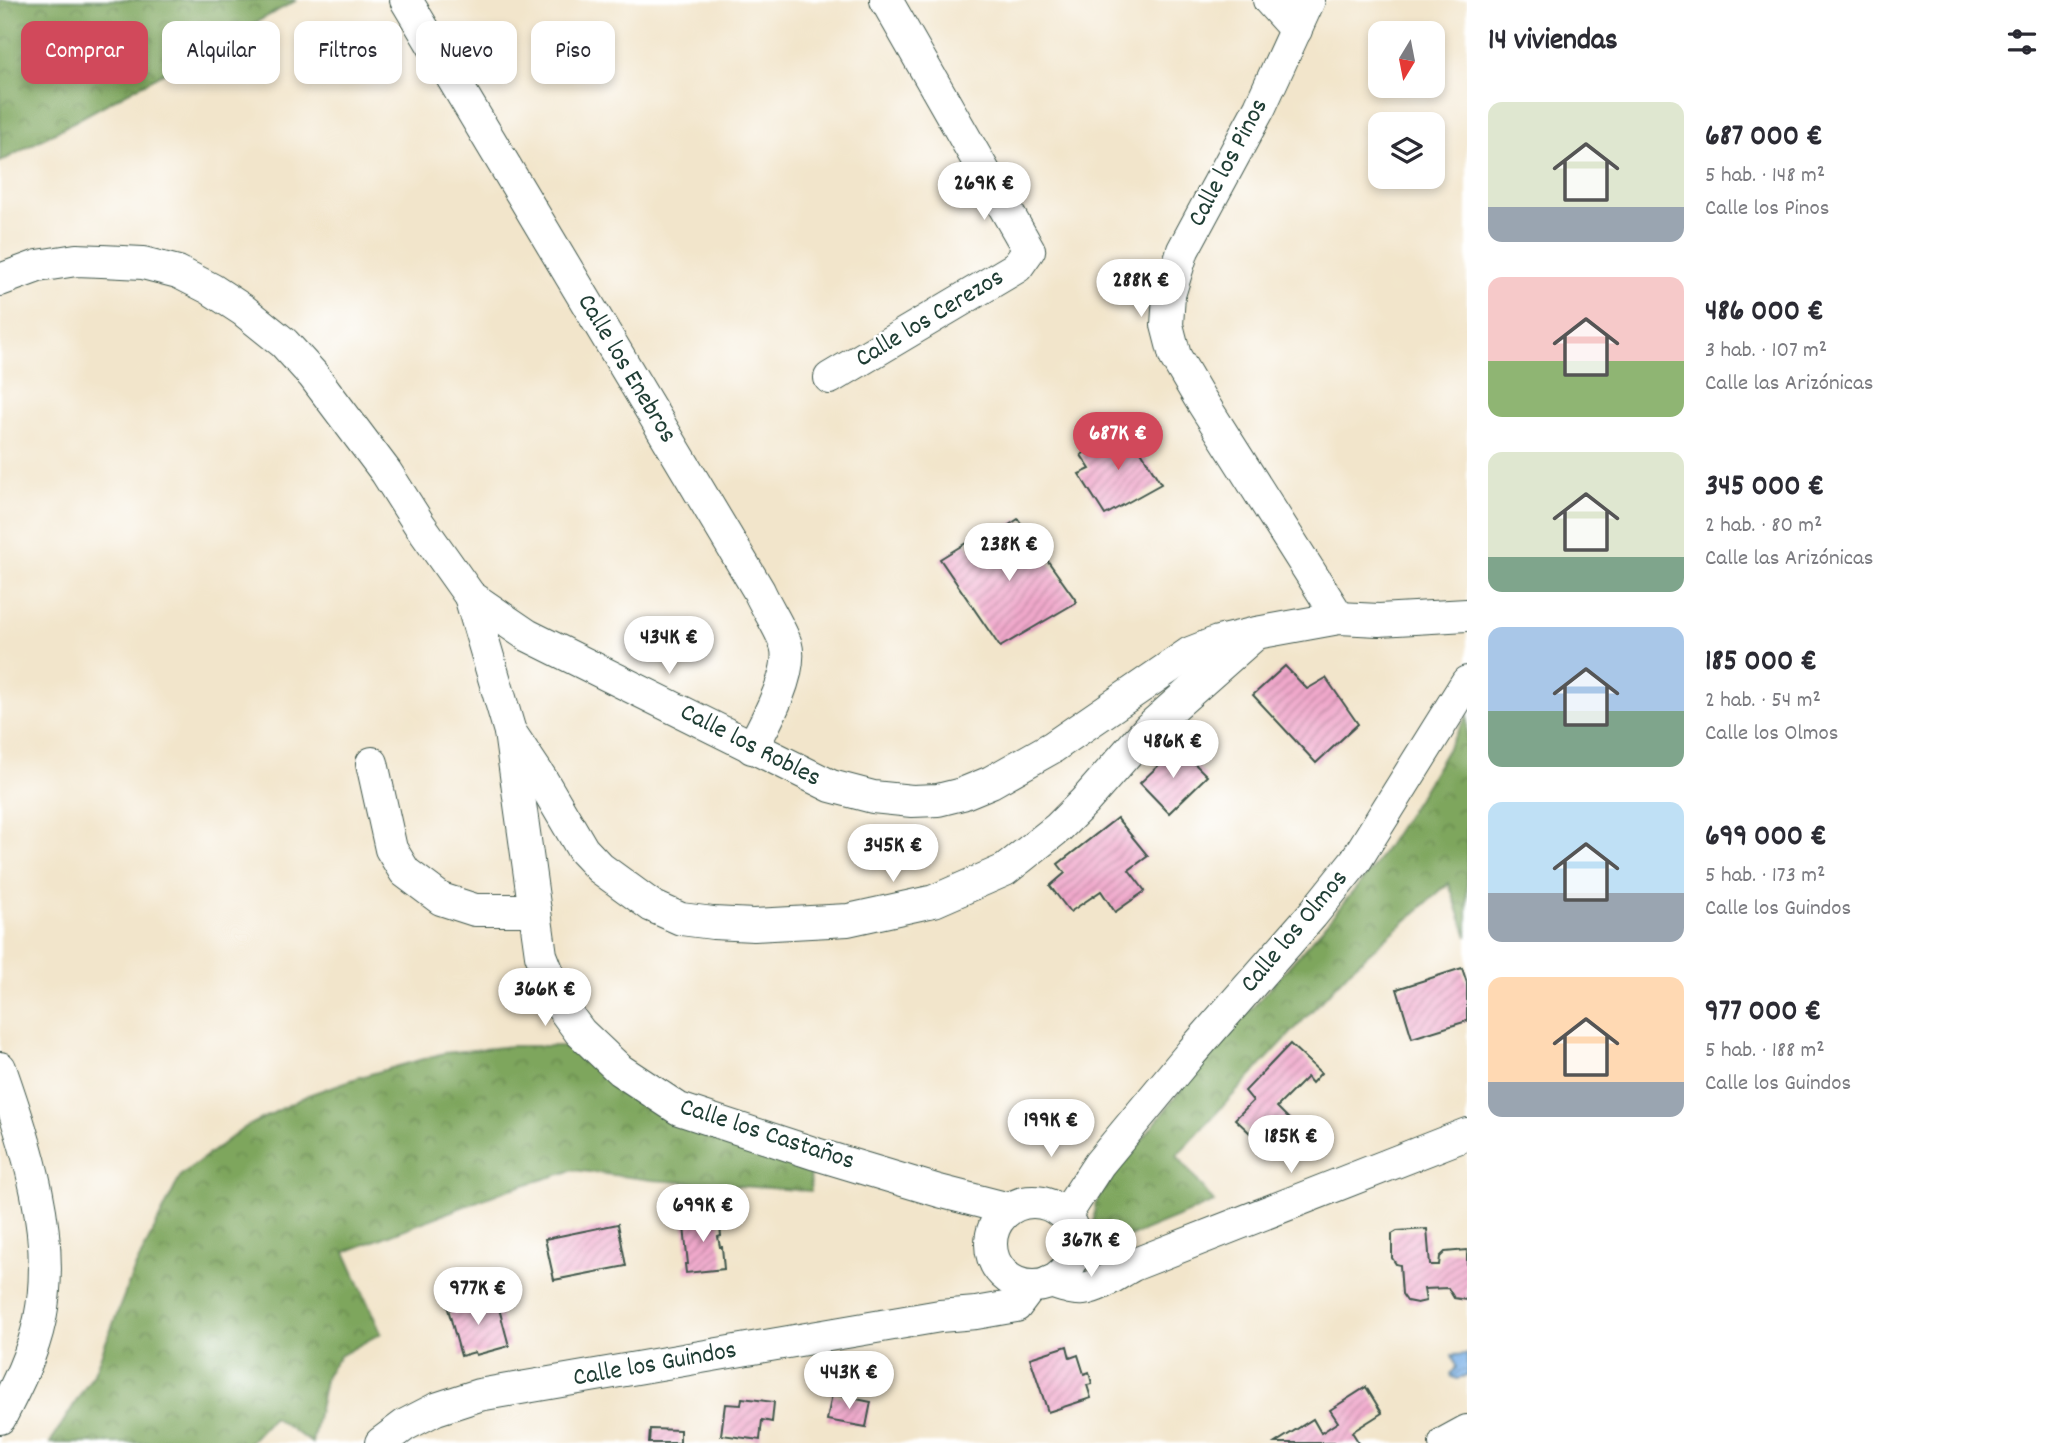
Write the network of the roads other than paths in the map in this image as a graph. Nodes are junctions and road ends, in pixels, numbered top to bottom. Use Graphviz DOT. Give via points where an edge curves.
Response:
graph roads {
  1 [pos="406,0"];
  2 [pos="886,0"];
  3 [pos="1269,0"];
  4 [pos="1309,0"];
  5 [pos="1296,30"];
  6 [pos="0,280"];
  7 [pos="830,378"];
  8 [pos="470,596"];
  9 [pos="1467,615"];
  10 [pos="1339,618"];
  11 [pos="1256,633"];
  12 [pos="1467,682"];
  13 [pos="510,732"];
  14 [pos="752,748"];
  15 [pos="372,764"];
  16 [pos="535,910"];
  17 [pos="0,1068"];
  18 [pos="1467,1134"];
  19 [pos="1099,1164"];
  20 [pos="1010,1214"];
  21 [pos="1070,1228"];
  22 [pos="996,1264"];
  23 [pos="1133,1265"];
  24 [pos="1032,1291"];
  25 [pos="940,1316"];
  26 [pos="0,1418"];
  27 [pos="1467,1431"];
  28 [pos="381,1443"];
  29 [pos="1445,1443"];
  1 -- 14 [label="street, Calle los Enebros" via="759,591 787,646 785,671 772,709"];
  2 -- 7 [label="street, Calle los Cerezos" via="1029,250 1017,267"];
  3 -- 5 [label="street"];
  4 -- 5 [label="street, Calle los Pinos"];
  5 -- 10 [label="street, Calle los Pinos" via="1183,250 1169,295 1167,325 1175,356 1199,397"];
  6 -- 8 [label="street, Calle los Robles" via="38,266 76,260 143,263 178,272 243,310 284,343 313,375"];
  8 -- 13 [label="street, Calle los Castaños"];
  8 -- 14 [label="street, Calle los Robles" via="527,635"];
  9 -- 10 [label="street, Calle los Robles"];
  10 -- 11 [label="street, Calle los Robles"];
  11 -- 13 [label="street" via="1149,728 1058,828 1005,870 934,901 848,920 713,923 681,919 652,906 583,850"];
  11 -- 14 [label="street, Calle los Robles" via="1190,653 1054,747 990,782 938,800 855,793"];
  12 -- 19 [label="street, Calle los Olmos" via="1356,860"];
  13 -- 16 [label="street, Calle los Castaños"];
  15 -- 16 [label="street" via="391,849 405,872 441,899 475,910"];
  16 -- 20 [label="street, Calle los Castaños" via="541,956 561,1006 580,1032 620,1070 679,1109 939,1191 974,1215"];
  17 -- 26 [label="street" via="33,1173 44,1242 40,1318 31,1350"];
  18 -- 23 [label="street"];
  19 -- 20 [label="street, Calle los Olmos"];
  19 -- 21 [label="street, Calle los Olmos"];
  20 -- 21 [label="street" via="1041,1202 1054,1208"];
  20 -- 22 [label="street" via="990,1248"];
  21 -- 23 [label="street" via="1088,1253"];
  21 -- 24 [label="street" via="1073,1258 1064,1272"];
  22 -- 24 [label="street"];
  22 -- 25 [label="street, Calle los Guindos" via="984,1289"];
  23 -- 24 [label="street" via="1082,1289"];
  24 -- 25 [label="street, Calle los Guindos" via="976,1313"];
  25 -- 28 [label="street, Calle los Guindos" via="479,1395 436,1409"];
  27 -- 29 [label="street"];
}
